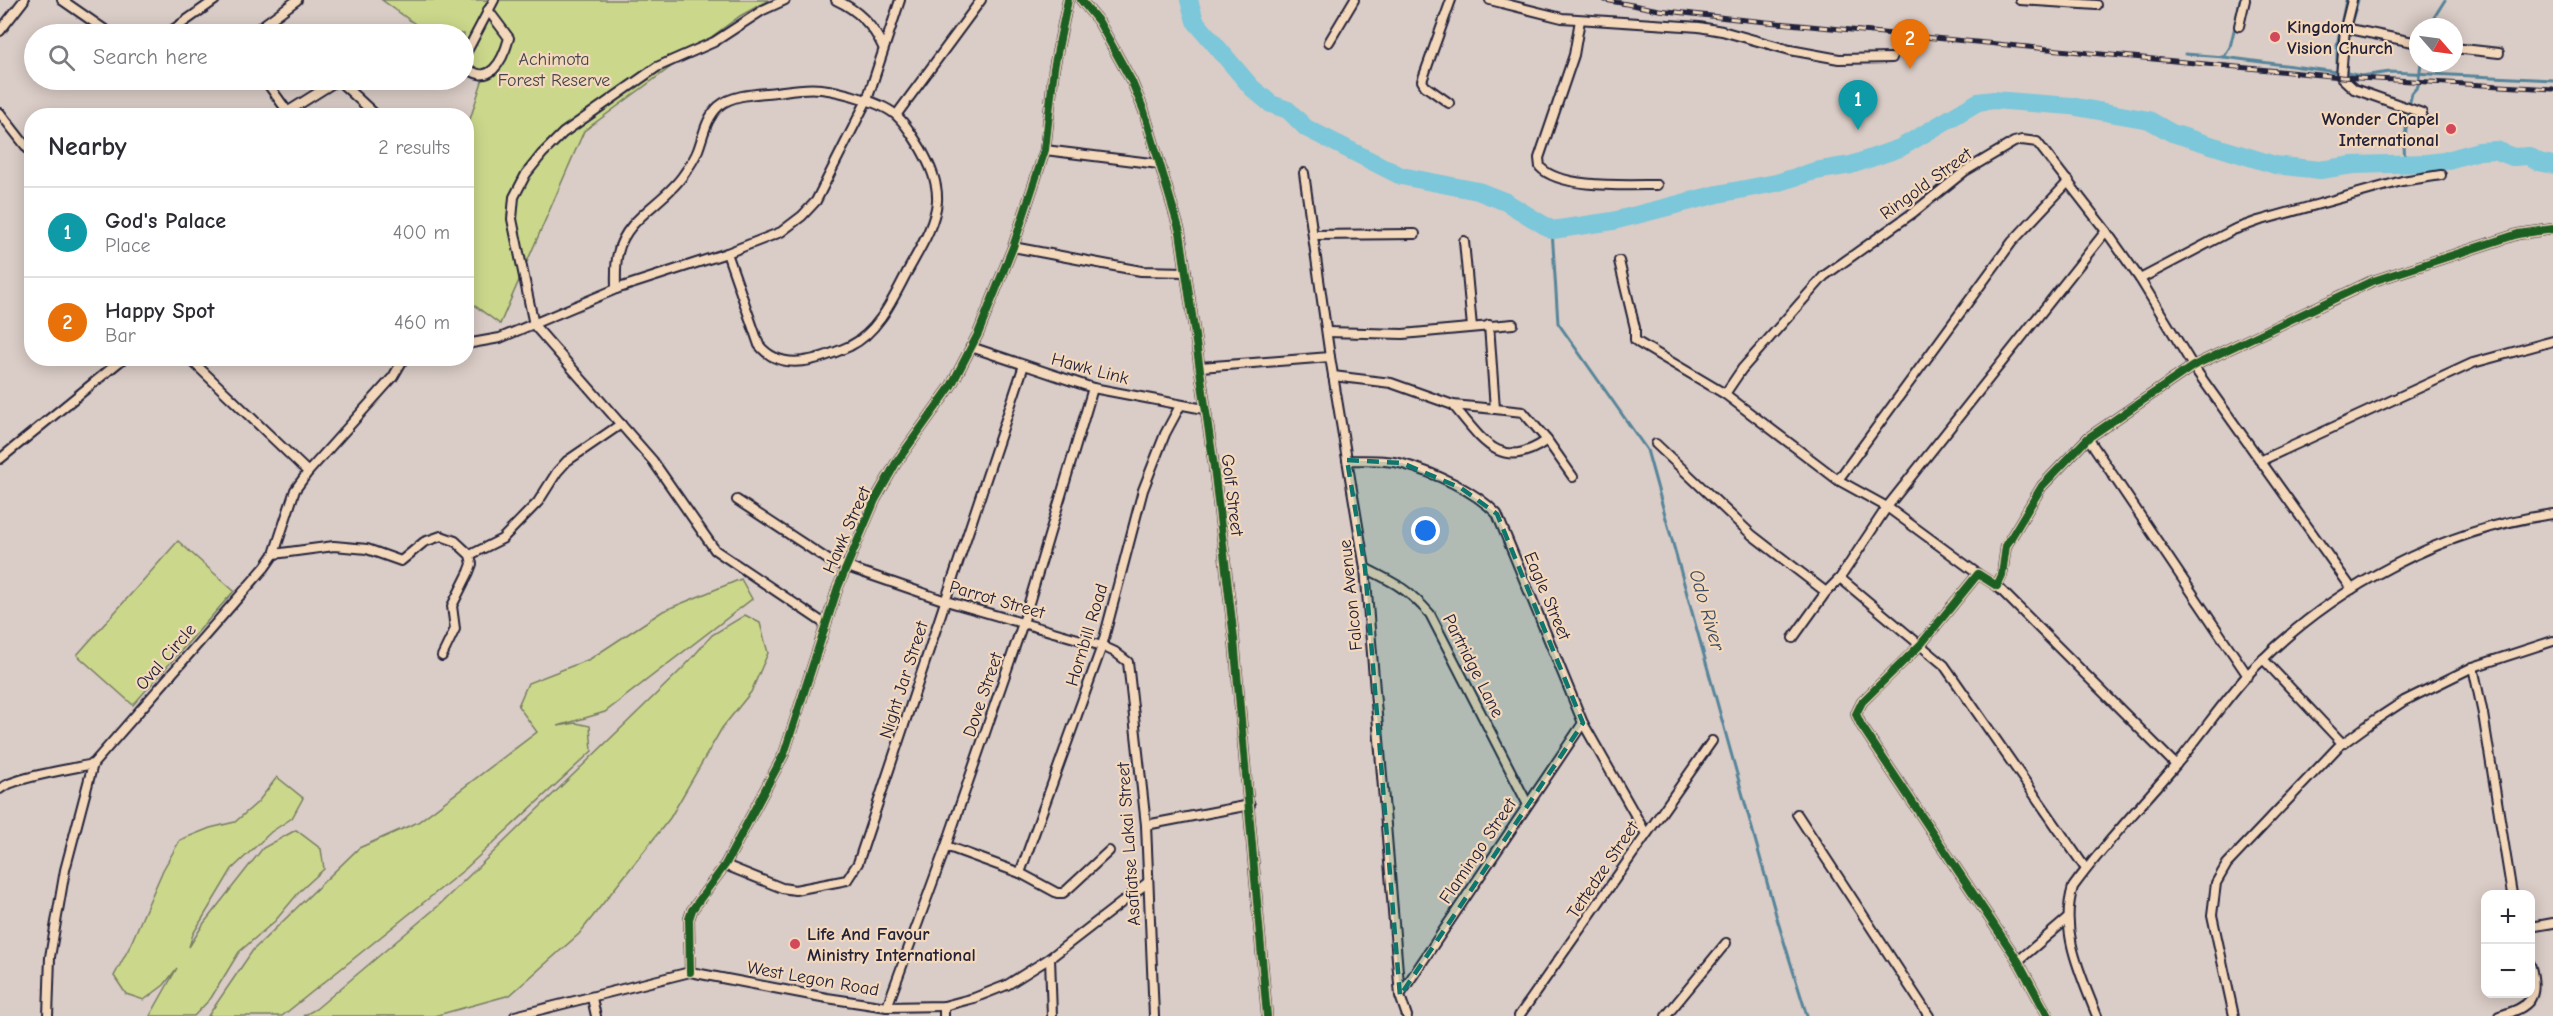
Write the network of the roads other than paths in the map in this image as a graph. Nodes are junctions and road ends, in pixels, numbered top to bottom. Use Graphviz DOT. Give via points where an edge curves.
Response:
graph roads {
  1 [pos="24,0"];
  2 [pos="62,0"];
  3 [pos="215,0"];
  4 [pos="297,0"];
  5 [pos="494,0"];
  6 [pos="785,0"];
  7 [pos="836,0"];
  8 [pos="900,0"];
  9 [pos="981,0"];
  10 [pos="1068,0"];
  11 [pos="1081,0"];
  12 [pos="1354,0"];
  13 [pos="1451,0"];
  14 [pos="1490,0"];
  15 [pos="2020,0"];
  16 [pos="2245,0"];
  17 [pos="2352,0"];
  18 [pos="2097,5"];
  19 [pos="488,10"];
  20 [pos="1580,20"];
  21 [pos="97,24"];
  22 [pos="181,24"];
  23 [pos="265,24"];
  24 [pos="2239,27"];
  25 [pos="2345,28"];
  26 [pos="0,31"];
  27 [pos="474,37"];
  28 [pos="2409,41"];
  29 [pos="1329,42"];
  30 [pos="883,47"];
  31 [pos="2463,49"];
  32 [pos="2499,53"];
  33 [pos="1892,58"];
  34 [pos="474,71"];
  35 [pos="272,90"];
  36 [pos="323,90"];
  37 [pos="349,90"];
  38 [pos="867,100"];
  39 [pos="1449,103"];
  40 [pos="285,108"];
  41 [pos="296,108"];
  42 [pos="368,108"];
  43 [pos="0,113"];
  44 [pos="2422,113"];
  45 [pos="897,114"];
  46 [pos="24,144"];
  47 [pos="1045,150"];
  48 [pos="1159,164"];
  49 [pos="1304,173"];
  50 [pos="2441,174"];
  51 [pos="2069,181"];
  52 [pos="1657,186"];
  53 [pos="2553,229"];
  54 [pos="2106,231"];
  55 [pos="1415,234"];
  56 [pos="1313,235"];
  57 [pos="1464,241"];
  58 [pos="1013,247"];
  59 [pos="727,254"];
  60 [pos="1619,261"];
  61 [pos="1186,272"];
  62 [pos="2140,279"];
  63 [pos="616,289"];
  64 [pos="1513,324"];
  65 [pos="534,325"];
  66 [pos="1489,325"];
  67 [pos="1472,327"];
  68 [pos="1327,332"];
  69 [pos="2553,341"];
  70 [pos="474,343"];
  71 [pos="971,348"];
  72 [pos="1330,357"];
  73 [pos="114,366"];
  74 [pos="197,366"];
  75 [pos="399,366"];
  76 [pos="1024,366"];
  77 [pos="2193,366"];
  78 [pos="1200,367"];
  79 [pos="1334,376"];
  80 [pos="1093,388"];
  81 [pos="1725,394"];
  82 [pos="1453,405"];
  83 [pos="1180,406"];
  84 [pos="1204,409"];
  85 [pos="1495,409"];
  86 [pos="621,424"];
  87 [pos="2088,438"];
  88 [pos="1547,440"];
  89 [pos="1656,444"];
  90 [pos="0,459"];
  91 [pos="1347,460"];
  92 [pos="2260,461"];
  93 [pos="308,472"];
  94 [pos="1573,477"];
  95 [pos="1838,480"];
  96 [pos="736,500"];
  97 [pos="1887,507"];
  98 [pos="2553,514"];
  99 [pos="273,554"];
  100 [pos="470,555"];
  101 [pos="847,567"];
  102 [pos="1365,568"];
  103 [pos="1978,574"];
  104 [pos="1840,578"];
  105 [pos="1997,586"];
  106 [pos="2352,589"];
  107 [pos="1826,592"];
  108 [pos="946,601"];
  109 [pos="1023,623"];
  110 [pos="825,624"];
  111 [pos="1793,638"];
  112 [pos="2553,641"];
  113 [pos="1921,644"];
  114 [pos="1102,646"];
  115 [pos="442,656"];
  116 [pos="2263,660"];
  117 [pos="2473,667"];
  118 [pos="1130,671"];
  119 [pos="2248,676"];
  120 [pos="1583,723"];
  121 [pos="1712,741"];
  122 [pos="2342,743"];
  123 [pos="93,764"];
  124 [pos="2176,765"];
  125 [pos="1,786"];
  126 [pos="1527,803"];
  127 [pos="1250,805"];
  128 [pos="1797,814"];
  129 [pos="1146,825"];
  130 [pos="1646,834"];
  131 [pos="946,846"];
  132 [pos="1109,851"];
  133 [pos="725,865"];
  134 [pos="2086,869"];
  135 [pos="1020,873"];
  136 [pos="1147,884"];
  137 [pos="2511,890"];
  138 [pos="2067,919"];
  139 [pos="2553,923"];
  140 [pos="2535,926"];
  141 [pos="1726,943"];
  142 [pos="1050,958"];
  143 [pos="2018,960"];
  144 [pos="690,972"];
  145 [pos="1400,996"];
  146 [pos="592,998"];
  147 [pos="2533,998"];
  148 [pos="944,1006"];
  149 [pos="887,1007"];
  150 [pos="48,1016"];
  151 [pos="515,1016"];
  152 [pos="596,1016"];
  153 [pos="944,1016"];
  154 [pos="1052,1016"];
  155 [pos="1154,1016"];
  156 [pos="1267,1016"];
  157 [pos="1407,1016"];
  158 [pos="1519,1016"];
  159 [pos="1666,1016"];
  160 [pos="1929,1016"];
  161 [pos="2048,1016"];
  162 [pos="2097,1016"];
  163 [pos="2234,1016"];
  164 [pos="2499,1016"];
  1 -- 26 [label="street"];
  2 -- 21 [label="street"];
  3 -- 22 [label="street"];
  4 -- 23 [label="street"];
  5 -- 19 [label="street"];
  6 -- 65 [label="street" via="714,42 657,68 563,134 536,161 514,197 512,219"];
  7 -- 30 [label="street" via="860,15"];
  8 -- 30 [label="street"];
  9 -- 45 [label="street"];
  10 -- 47 [label="street, Hawk Street" via="1054,68"];
  11 -- 48 [label="street, Golf Street" via="1099,22 1132,82"];
  12 -- 29 [label="street"];
  13 -- 39 [label="street" via="1422,81"];
  14 -- 20 [label="street" via="1543,15"];
  15 -- 18 [label="street"];
  16 -- 24 [label="street"];
  17 -- 25 [label="street"];
  19 -- 27 [label="street"];
  19 -- 34 [label="street" via="509,38 498,66 489,73"];
  20 -- 33 [label="street" via="1699,27 1839,59"];
  20 -- 52 [label="street" via="1574,55 1539,158 1540,167 1554,177 1588,183"];
  25 -- 28 [label="street"];
  25 -- 44 [label="street" via="2341,76 2345,81 2354,89"];
  30 -- 38 [label="street"];
  31 -- 32 [label="street"];
  35 -- 40 [label="street"];
  36 -- 41 [label="street"];
  37 -- 42 [label="street"];
  38 -- 45 [label="street"];
  38 -- 59 [label="street" via="816,201 781,232"];
  38 -- 63 [label="street" via="820,88 742,96 721,105 708,119 697,152 682,176 623,239 617,254"];
  43 -- 46 [label="street"];
  45 -- 59 [label="street" via="933,173 937,201 932,222 893,300 875,325 856,342 827,356 804,361 782,362 770,357 759,345"];
  47 -- 48 [label="street"];
  47 -- 58 [label="street, Hawk Street"];
  48 -- 61 [label="street, Golf Street" via="1180,232"];
  49 -- 56 [label="street, Falcon Avenue"];
  50 -- 62 [label="street" via="2258,221"];
  51 -- 54 [label="street, Ringold Street"];
  51 -- 81 [label="street, Ringold Street" via="2037,142 2030,140 2014,142 1965,171 1824,276 1742,369"];
  51 -- 95 [label="street" via="2012,242"];
  53 -- 77 [label="street" via="2518,234 2370,282"];
  54 -- 62 [label="street, Ringold Street"];
  54 -- 97 [label="street"];
  55 -- 56 [label="street"];
  56 -- 68 [label="street, Falcon Avenue"];
  57 -- 67 [label="street"];
  58 -- 61 [label="street" via="1141,271"];
  58 -- 71 [label="street, Hawk Street"];
  59 -- 63 [label="street"];
  60 -- 81 [label="street" via="1635,340"];
  61 -- 78 [label="street, Golf Street"];
  62 -- 77 [label="street, Ringold Street"];
  63 -- 65 [label="street"];
  64 -- 66 [label="street"];
  65 -- 70 [label="street"];
  65 -- 86 [label="street"];
  66 -- 67 [label="street"];
  66 -- 85 [label="street"];
  67 -- 68 [label="street" via="1403,334"];
  68 -- 72 [label="street, Falcon Avenue"];
  69 -- 92 [label="street" via="2473,363"];
  71 -- 76 [label="street, Hawk Link"];
  71 -- 101 [label="street, Hawk Street" via="951,386 896,463 875,500"];
  72 -- 78 [label="street"];
  72 -- 79 [label="street, Falcon Avenue"];
  73 -- 90 [label="street"];
  74 -- 93 [label="street"];
  75 -- 93 [label="street, Oval Circle"];
  76 -- 80 [label="street, Hawk Link"];
  76 -- 108 [label="street, Night Jar Street"];
  77 -- 87 [label="street"];
  77 -- 92 [label="street, Ringold Street"];
  78 -- 84 [label="street, Golf Street"];
  79 -- 82 [label="street" via="1391,383"];
  79 -- 91 [label="street, Falcon Avenue"];
  80 -- 83 [label="street, Hawk Link"];
  80 -- 109 [label="street, Dove Street"];
  81 -- 95 [label="street"];
  82 -- 85 [label="street"];
  82 -- 88 [label="street" via="1501,453 1529,453"];
  83 -- 84 [label="street, Hawk Link"];
  83 -- 114 [label="street, Hornbill Road" via="1143,490"];
  84 -- 127 [label="street, Golf Street" via="1234,639"];
  85 -- 88 [label="street" via="1523,412"];
  86 -- 100 [label="street" via="567,461 538,502 502,540"];
  86 -- 110 [label="street" via="653,461 715,550"];
  87 -- 105 [label="street" via="2042,486 2012,534"];
  87 -- 119 [label="street"];
  88 -- 94 [label="street"];
  89 -- 107 [label="street" via="1752,535"];
  91 -- 102 [label="street, Falcon Avenue"];
  91 -- 120 [label="street, Eagle Street" via="1402,463 1484,500 1497,514"];
  92 -- 106 [label="street, Ringold Street"];
  93 -- 99 [label="street, Oval Circle" via="293,496"];
  95 -- 97 [label="street"];
  96 -- 101 [label="street, Parrot Street" via="814,552"];
  97 -- 103 [label="street"];
  97 -- 104 [label="street"];
  98 -- 106 [label="street" via="2451,541"];
  99 -- 100 [label="street" via="334,546 367,549 401,561 424,542 441,536 455,541"];
  99 -- 123 [label="street, Oval Circle"];
  100 -- 115 [label="street" via="469,572 452,606 455,629"];
  101 -- 108 [label="street, Parrot Street"];
  101 -- 110 [label="street, Hawk Street"];
  102 -- 126 [label="street, Partridge Lane" via="1400,585 1430,614"];
  102 -- 145 [label="street, Falcon Avenue"];
  103 -- 105 [label="street"];
  103 -- 113 [label="street"];
  104 -- 107 [label="street"];
  104 -- 113 [label="street"];
  105 -- 124 [label="street"];
  106 -- 116 [label="street"];
  107 -- 111 [label="street"];
  108 -- 109 [label="street, Parrot Street"];
  108 -- 133 [label="street, Night Jar Street" via="858,863 847,880 795,890"];
  109 -- 114 [label="street, Parrot Street"];
  109 -- 131 [label="street, Dove Street"];
  110 -- 133 [label="street, Hawk Street" via="784,754"];
  112 -- 117 [label="street"];
  113 -- 134 [label="street" via="1944,664"];
  113 -- 143 [label="street" via="1862,702 1856,714"];
  114 -- 118 [label="street, Parrot Street" via="1124,657"];
  114 -- 135 [label="street, Hornbill Road"];
  116 -- 119 [label="street"];
  116 -- 122 [label="street"];
  117 -- 122 [label="street" via="2404,701"];
  117 -- 137 [label="street"];
  118 -- 129 [label="street, Asafiatse Lakai Street"];
  119 -- 124 [label="street"];
  120 -- 126 [label="street, Flamingo Street"];
  120 -- 130 [label="street, Eagle Street"];
  121 -- 130 [label="street, Tettedze Street"];
  122 -- 163 [label="street" via="2227,864 2216,883 2212,915"];
  123 -- 125 [label="street"];
  123 -- 150 [label="street, Oval Circle" via="65,870 50,957"];
  124 -- 134 [label="street"];
  126 -- 145 [label="street, Flamingo Street"];
  127 -- 129 [label="street"];
  127 -- 156 [label="street, Golf Street"];
  128 -- 160 [label="street"];
  129 -- 136 [label="street, Asafiatse Lakai Street"];
  130 -- 158 [label="street, Tettedze Street"];
  131 -- 135 [label="street"];
  131 -- 149 [label="street, Dove Street"];
  132 -- 135 [label="street" via="1063,893"];
  133 -- 144 [label="street, Hawk Street" via="689,919"];
  134 -- 138 [label="street" via="2073,887"];
  136 -- 142 [label="street, West Legon Road"];
  136 -- 155 [label="street, Asafiatse Lakai Street"];
  138 -- 143 [label="street"];
  138 -- 162 [label="street" via="2074,957"];
  139 -- 140 [label="street"];
  141 -- 159 [label="street"];
  142 -- 148 [label="street, West Legon Road" via="1007,985"];
  142 -- 154 [label="street"];
  143 -- 161 [label="street"];
  144 -- 146 [label="street, West Legon Road"];
  144 -- 149 [label="street, West Legon Road"];
  145 -- 157 [label="street, Falcon Avenue"];
  146 -- 151 [label="street, West Legon Road"];
  146 -- 152 [label="street"];
  147 -- 164 [label="street"];
  148 -- 149 [label="street, West Legon Road"];
  148 -- 153 [label="street"];
}
